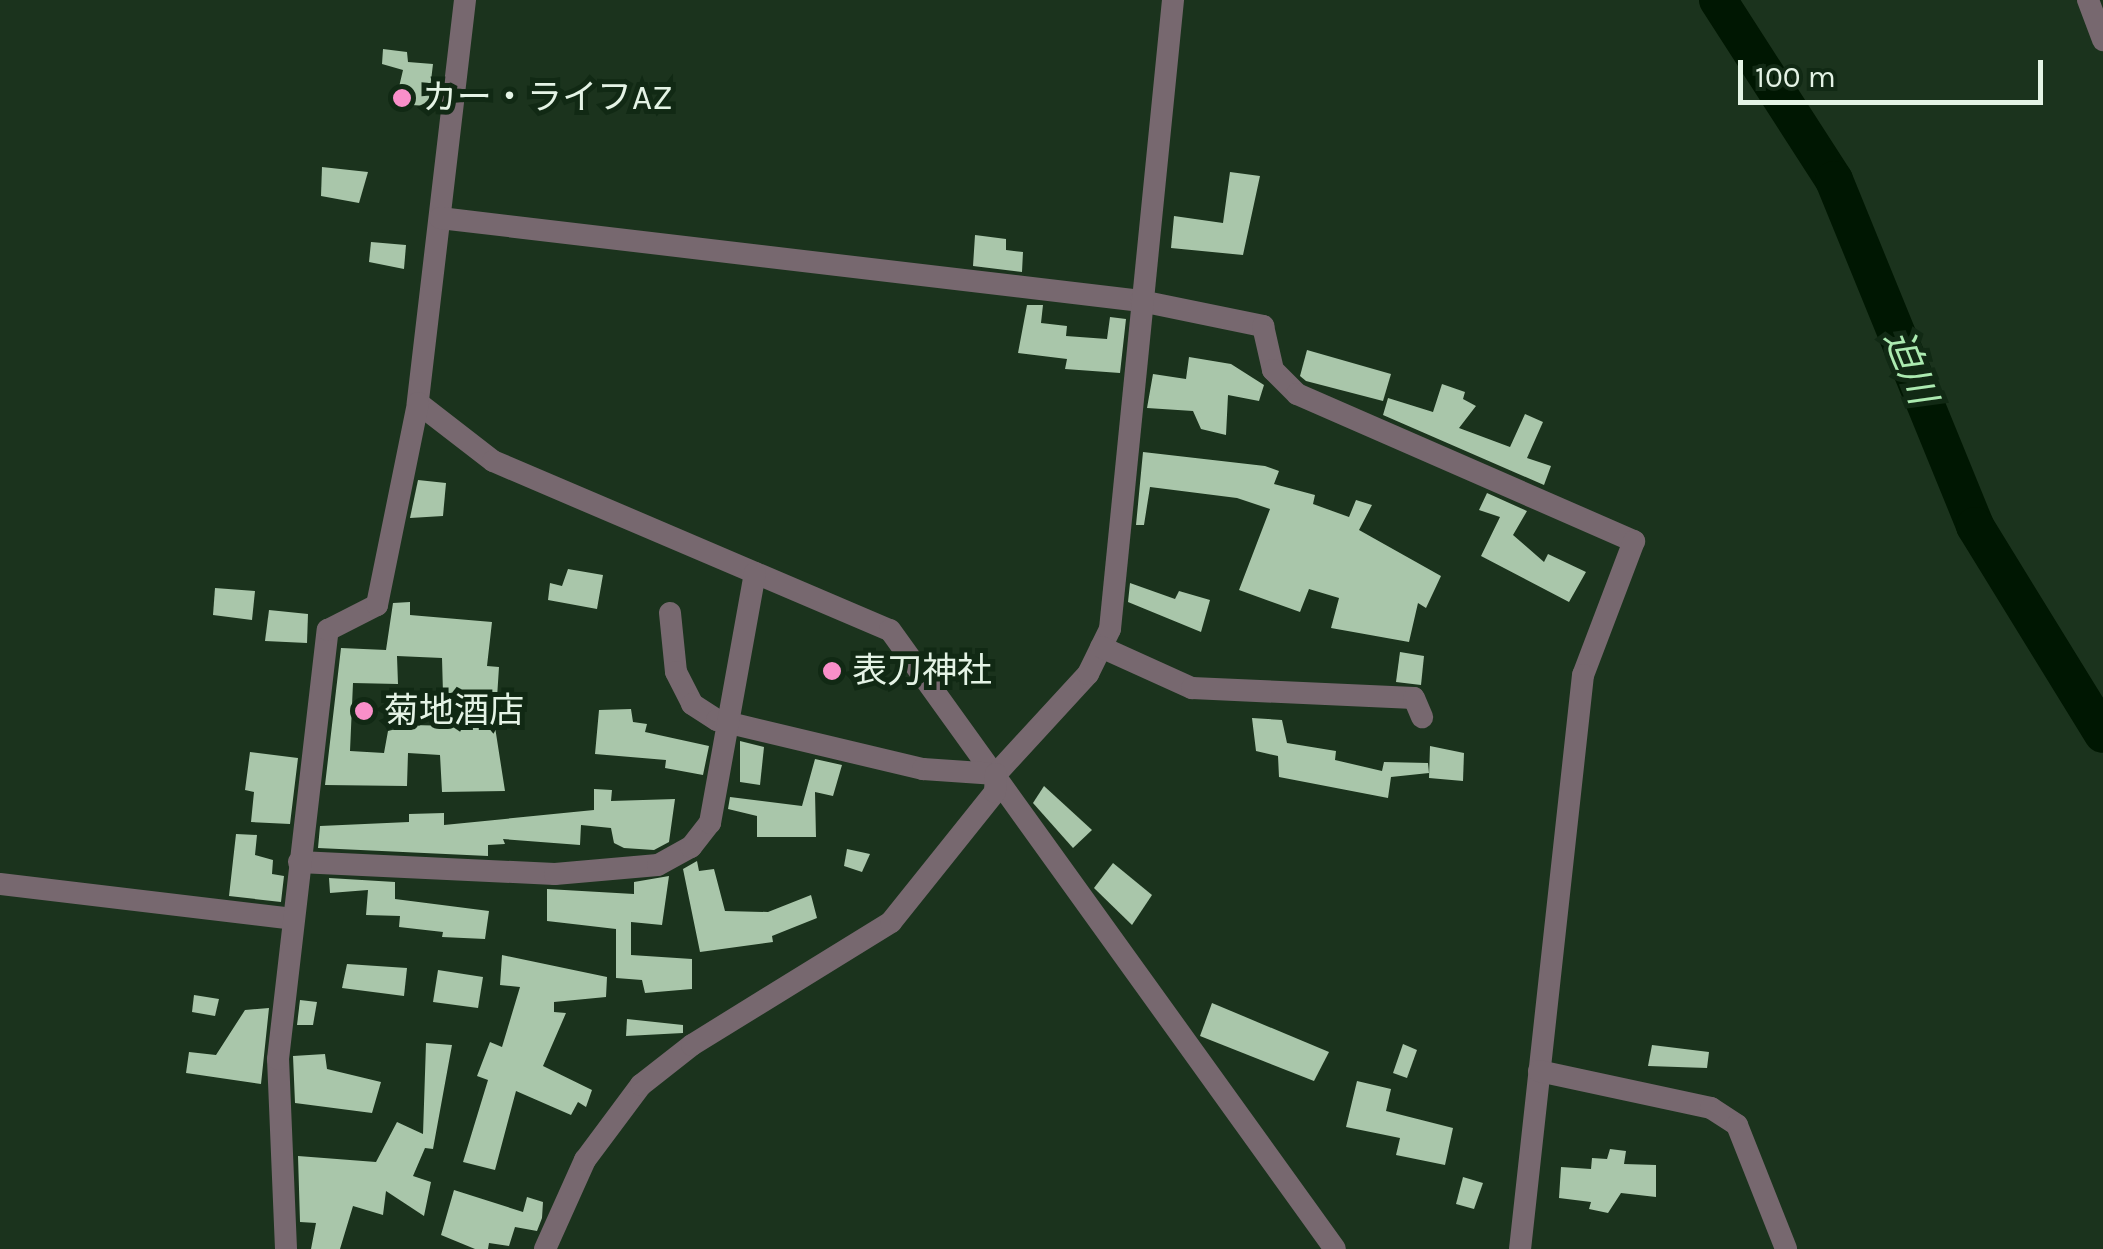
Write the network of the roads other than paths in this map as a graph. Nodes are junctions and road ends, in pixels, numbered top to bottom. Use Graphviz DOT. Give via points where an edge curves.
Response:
graph roads {
  1 [pos="465,0"];
  2 [pos="1173,0"];
  3 [pos="2088,0"];
  4 [pos="2103,40"];
  5 [pos="440,218"];
  6 [pos="1141,301"];
  7 [pos="418,403"];
  8 [pos="755,572"];
  9 [pos="670,612"];
  10 [pos="1101,647"];
  11 [pos="1422,718"];
  12 [pos="724,721"];
  13 [pos="996,774"];
  14 [pos="300,862"];
  15 [pos="0,884"];
  16 [pos="293,919"];
  17 [pos="1539,1071"];
  18 [pos="286,1249"];
  19 [pos="545,1249"];
  20 [pos="1335,1249"];
  21 [pos="1520,1249"];
  22 [pos="1786,1249"];
  1 -- 5 [label="street"];
  2 -- 6 [label="street"];
  3 -- 4 [label="street"];
  5 -- 6 [label="street"];
  5 -- 7 [label="street"];
  6 -- 10 [label="street" via="1110,628"];
  6 -- 17 [label="street" via="1263,326 1274,370 1298,394 1634,541 1582,675"];
  7 -- 8 [label="street" via="492,461"];
  7 -- 14 [label="street" via="377,605 328,630"];
  8 -- 12 [label="street"];
  8 -- 13 [label="street" via="890,630"];
  9 -- 12 [label="street" via="676,672 692,704"];
  10 -- 11 [label="street" via="1192,688 1414,698"];
  10 -- 13 [label="street" via="1088,674"];
  12 -- 13 [label="street" via="923,768"];
  12 -- 14 [label="street" via="710,822 691,847 658,865 555,874"];
  13 -- 19 [label="street" via="995,792 891,922 692,1044 641,1086 585,1160"];
  13 -- 20 [label="street"];
  14 -- 16 [label="street"];
  15 -- 16 [label="street"];
  16 -- 18 [label="street" via="278,1059"];
  17 -- 21 [label="street"];
  17 -- 22 [label="street" via="1711,1108 1737,1125"];
}
